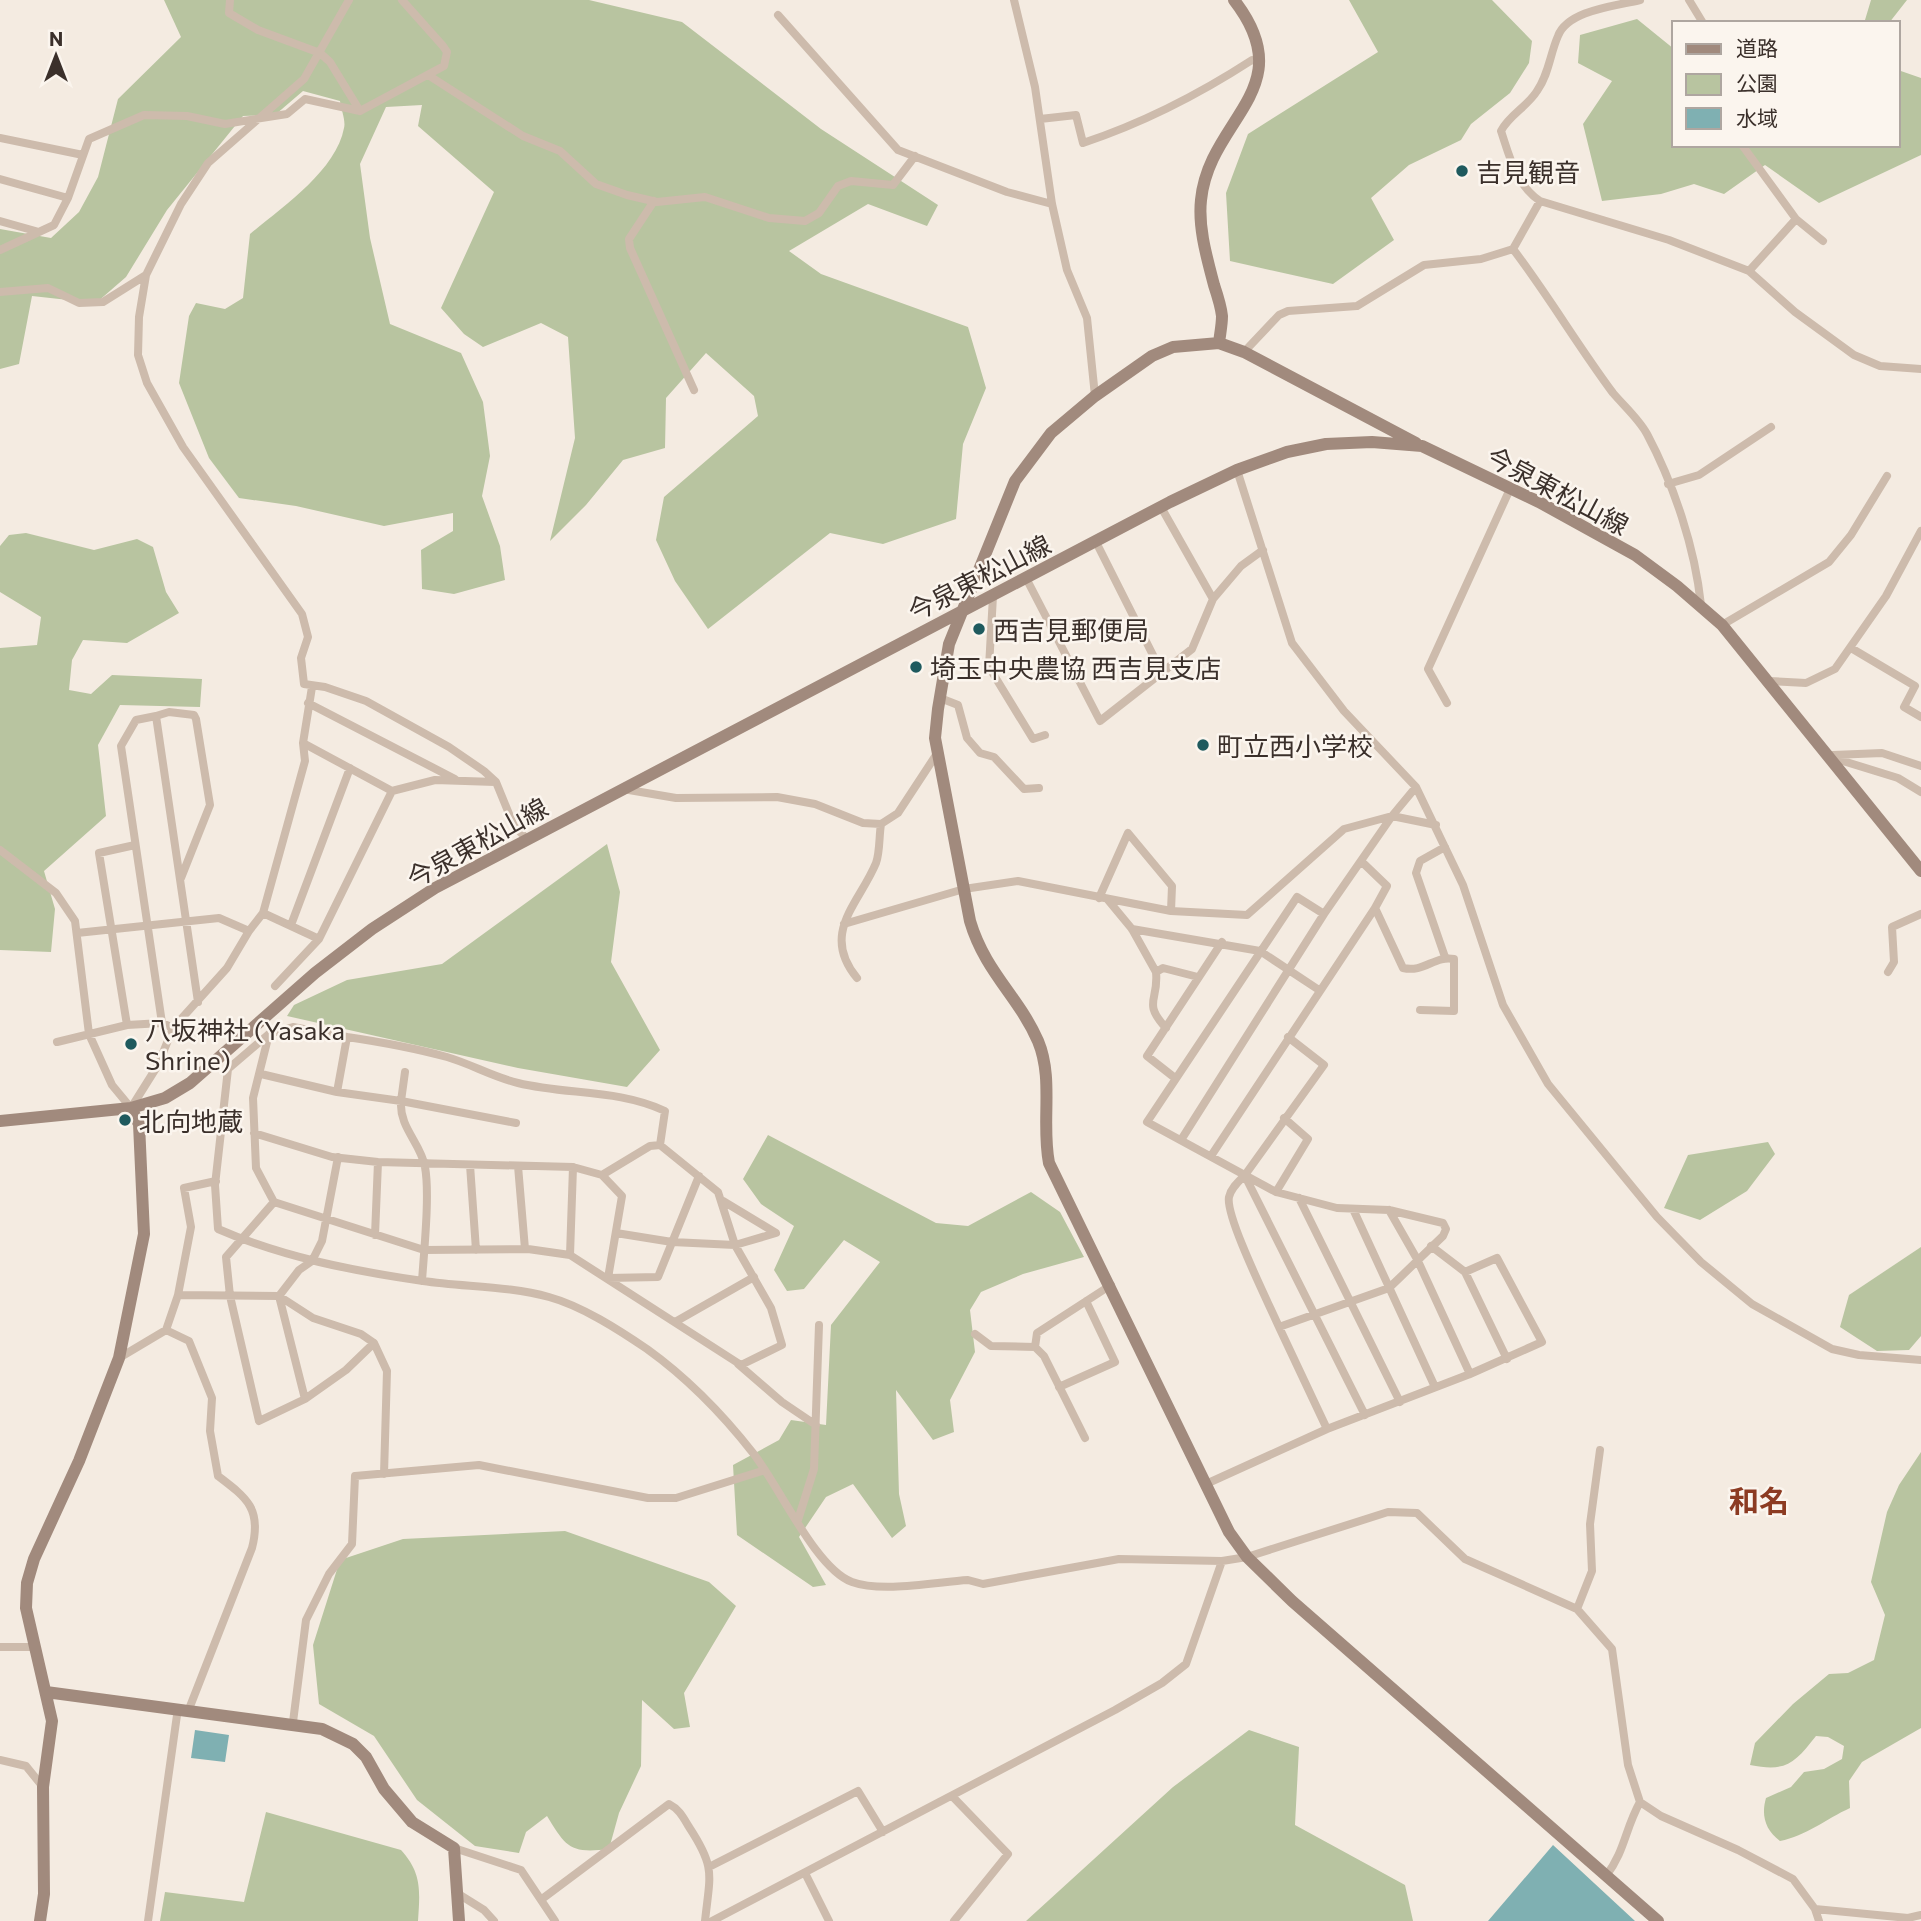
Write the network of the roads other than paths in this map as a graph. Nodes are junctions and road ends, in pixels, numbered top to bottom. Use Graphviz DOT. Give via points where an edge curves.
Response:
graph roads {
  1 [pos="230,0"];
  2 [pos="349,0"];
  3 [pos="402,0"];
  4 [pos="1014,0"];
  5 [pos="1234,0"];
  6 [pos="1640,0"];
  7 [pos="1689,0"];
  8 [pos="778,15"];
  9 [pos="1702,21"];
  10 [pos="320,53"];
  11 [pos="1260,63"];
  12 [pos="428,75"];
  13 [pos="360,111"];
  14 [pos="258,118"];
  15 [pos="1040,119"];
  16 [pos="0,138"];
  17 [pos="1743,147"];
  18 [pos="83,155"];
  19 [pos="915,156"];
  20 [pos="0,179"];
  21 [pos="68,198"];
  22 [pos="654,201"];
  23 [pos="1540,201"];
  24 [pos="1052,204"];
  25 [pos="1796,219"];
  26 [pos="0,221"];
  27 [pos="39,232"];
  28 [pos="1823,241"];
  29 [pos="1513,249"];
  30 [pos="0,250"];
  31 [pos="1749,271"];
  32 [pos="146,275"];
  33 [pos="0,292"];
  34 [pos="1219,343"];
  35 [pos="1244,352"];
  36 [pos="1921,369"];
  37 [pos="694,390"];
  38 [pos="1095,396"];
  39 [pos="1771,427"];
  40 [pos="1422,446"];
  41 [pos="1237,470"];
  42 [pos="1887,476"];
  43 [pos="1668,484"];
  44 [pos="1510,488"];
  45 [pos="1161,507"];
  46 [pos="1920,535"];
  47 [pos="1096,542"];
  48 [pos="1263,550"];
  49 [pos="1026,578"];
  50 [pos="993,596"];
  51 [pos="1213,599"];
  52 [pos="1701,605"];
  53 [pos="961,613"];
  54 [pos="1722,625"];
  55 [pos="1851,648"];
  56 [pos="1162,673"];
  57 [pos="1769,681"];
  58 [pos="312,687"];
  59 [pos="940,698"];
  60 [pos="308,703"];
  61 [pos="1447,703"];
  62 [pos="156,716"];
  63 [pos="1921,717"];
  64 [pos="1045,735"];
  65 [pos="303,743"];
  66 [pos="938,752"];
  67 [pos="1827,756"];
  68 [pos="1921,766"];
  69 [pos="349,768"];
  70 [pos="459,781"];
  71 [pos="496,782"];
  72 [pos="1416,787"];
  73 [pos="1039,788"];
  74 [pos="620,789"];
  75 [pos="392,790"];
  76 [pos="1921,792"];
  77 [pos="1392,816"];
  78 [pos="880,824"];
  79 [pos="1436,825"];
  80 [pos="528,840"];
  81 [pos="135,845"];
  82 [pos="1446,847"];
  83 [pos="0,850"];
  84 [pos="1362,862"];
  85 [pos="1921,871"];
  86 [pos="181,878"];
  87 [pos="964,888"];
  88 [pos="1104,899"];
  89 [pos="1375,908"];
  90 [pos="1171,911"];
  91 [pos="263,913"];
  92 [pos="1324,914"];
  93 [pos="1921,914"];
  94 [pos="188,921"];
  95 [pos="844,924"];
  96 [pos="291,925"];
  97 [pos="147,927"];
  98 [pos="1132,929"];
  99 [pos="111,930"];
  100 [pos="248,931"];
  101 [pos="77,933"];
  102 [pos="319,939"];
  103 [pos="1222,942"];
  104 [pos="1260,951"];
  105 [pos="1445,957"];
  106 [pos="1289,971"];
  107 [pos="1156,972"];
  108 [pos="1888,972"];
  109 [pos="1198,977"];
  110 [pos="857,978"];
  111 [pos="275,986"];
  112 [pos="1319,990"];
  113 [pos="198,1002"];
  114 [pos="1420,1010"];
  115 [pos="162,1023"];
  116 [pos="127,1025"];
  117 [pos="173,1028"];
  118 [pos="1166,1028"];
  119 [pos="89,1034"];
  120 [pos="269,1034"];
  121 [pos="347,1037"];
  122 [pos="1288,1037"];
  123 [pos="57,1042"];
  124 [pos="212,1063"];
  125 [pos="228,1069"];
  126 [pos="405,1072"];
  127 [pos="261,1074"];
  128 [pos="1175,1078"];
  129 [pos="337,1092"];
  130 [pos="401,1101"];
  131 [pos="131,1108"];
  132 [pos="1284,1118"];
  133 [pos="0,1121"];
  134 [pos="516,1123"];
  135 [pos="254,1132"];
  136 [pos="1181,1140"];
  137 [pos="660,1145"];
  138 [pos="1211,1156"];
  139 [pos="338,1157"];
  140 [pos="378,1162"];
  141 [pos="425,1165"];
  142 [pos="470,1165"];
  143 [pos="518,1166"];
  144 [pos="573,1167"];
  145 [pos="602,1175"];
  146 [pos="1245,1175"];
  147 [pos="699,1176"];
  148 [pos="216,1181"];
  149 [pos="1276,1192"];
  150 [pos="1299,1198"];
  151 [pos="723,1201"];
  152 [pos="274,1202"];
  153 [pos="1353,1209"];
  154 [pos="1389,1210"];
  155 [pos="326,1219"];
  156 [pos="616,1233"];
  157 [pos="375,1235"];
  158 [pos="240,1239"];
  159 [pos="672,1242"];
  160 [pos="735,1245"];
  161 [pos="1431,1247"];
  162 [pos="526,1249"];
  163 [pos="424,1250"];
  164 [pos="476,1250"];
  165 [pos="570,1255"];
  166 [pos="1417,1259"];
  167 [pos="312,1261"];
  168 [pos="1465,1272"];
  169 [pos="754,1277"];
  170 [pos="608,1278"];
  171 [pos="422,1281"];
  172 [pos="1111,1285"];
  173 [pos="1389,1288"];
  174 [pos="178,1296"];
  175 [pos="230,1296"];
  176 [pos="279,1296"];
  177 [pos="1087,1301"];
  178 [pos="1351,1302"];
  179 [pos="1315,1314"];
  180 [pos="675,1322"];
  181 [pos="819,1325"];
  182 [pos="1279,1327"];
  183 [pos="166,1330"];
  184 [pos="975,1334"];
  185 [pos="374,1343"];
  186 [pos="1035,1347"];
  187 [pos="119,1359"];
  188 [pos="1507,1359"];
  189 [pos="1921,1360"];
  190 [pos="738,1364"];
  191 [pos="1471,1374"];
  192 [pos="1059,1387"];
  193 [pos="1435,1387"];
  194 [pos="305,1399"];
  195 [pos="1400,1402"];
  196 [pos="1365,1415"];
  197 [pos="816,1425"];
  198 [pos="1327,1429"];
  199 [pos="1085,1438"];
  200 [pos="1600,1450"];
  201 [pos="765,1470"];
  202 [pos="384,1474"];
  203 [pos="1206,1484"];
  204 [pos="798,1520"];
  205 [pos="1247,1557"];
  206 [pos="1222,1561"];
  207 [pos="1577,1609"];
  208 [pos="0,1647"];
  209 [pos="34,1647"];
  210 [pos="46,1692"];
  211 [pos="183,1709"];
  212 [pos="293,1722"];
  213 [pos="0,1760"];
  214 [pos="43,1787"];
  215 [pos="952,1796"];
  216 [pos="1640,1802"];
  217 [pos="883,1832"];
  218 [pos="454,1848"];
  219 [pos="709,1867"];
  220 [pos="805,1873"];
  221 [pos="1605,1876"];
  222 [pos="460,1895"];
  223 [pos="542,1899"];
  224 [pos="1815,1909"];
  225 [pos="1921,1915"];
  226 [pos="723,1918"];
  227 [pos="40,1921"];
  228 [pos="148,1921"];
  229 [pos="459,1921"];
  230 [pos="494,1921"];
  231 [pos="555,1921"];
  232 [pos="705,1921"];
  233 [pos="712,1921"];
  234 [pos="829,1921"];
  235 [pos="954,1921"];
  236 [pos="1658,1921"];
  237 [pos="1819,1921"];
  1 -- 10 [label="street" via="229,13 258,30"];
  2 -- 10 [label="street"];
  3 -- 12 [label="street" via="447,52 444,66"];
  4 -- 15 [label="street"];
  5 -- 11 [label="street" via="1249,19"];
  6 -- 23 [label="street" via="1580,16 1565,25 1539,89 1501,131 1514,171 1527,192"];
  7 -- 9 [label="street"];
  8 -- 19 [label="street" via="898,150"];
  10 -- 13 [label="street"];
  10 -- 14 [label="street" via="304,79"];
  11 -- 15 [label="street" via="1252,60 1211,87 1134,126 1083,143 1076,115"];
  11 -- 34 [label="street" via="1255,87 1212,157 1201,200 1205,249 1222,314"];
  12 -- 13 [label="street"];
  12 -- 22 [label="street" via="523,136 560,151 596,184"];
  13 -- 14 [label="street" via="304,99 287,114"];
  14 -- 18 [label="street" via="225,124 187,116 144,115 89,139"];
  14 -- 32 [label="street" via="208,163 181,204"];
  15 -- 24 [label="street"];
  16 -- 18 [label="street"];
  17 -- 25 [label="street"];
  18 -- 21 [label="street"];
  19 -- 22 [label="street" via="893,185 851,181 838,187 819,213 805,221 769,218 705,197"];
  19 -- 24 [label="street" via="1007,192"];
  20 -- 21 [label="street"];
  21 -- 27 [label="street" via="54,225"];
  22 -- 37 [label="street" via="629,239 630,248"];
  23 -- 29 [label="street"];
  23 -- 31 [label="street" via="1669,240"];
  24 -- 38 [label="street" via="1067,270 1087,318"];
  25 -- 28 [label="street"];
  25 -- 31 [label="street"];
  26 -- 27 [label="street"];
  27 -- 30 [label="street"];
  29 -- 35 [label="street" via="1481,259 1424,265 1357,306 1288,312"];
  29 -- 43 [label="street" via="1613,393 1646,432"];
  31 -- 36 [label="street" via="1854,355 1880,366"];
  32 -- 33 [label="street" via="103,303 79,303 48,288"];
  32 -- 58 [label="street" via="138,355 147,383 183,447 302,614 308,637 301,678"];
  34 -- 35 [label="street"];
  34 -- 38 [label="street" via="1173,347 1152,356"];
  35 -- 40 [label="street"];
  38 -- 53 [label="street" via="1051,433 1015,481"];
  39 -- 43 [label="street" via="1699,475"];
  40 -- 41 [label="street, 今泉東松山線" via="1326,444"];
  40 -- 44 [label="street, 今泉東松山線"];
  41 -- 45 [label="street, 今泉東松山線"];
  41 -- 48 [label="street"];
  42 -- 54 [label="street" via="1829,562"];
  43 -- 52 [label="street" via="1698,572"];
  44 -- 52 [label="street, 今泉東松山線" via="1635,555"];
  44 -- 61 [label="street" via="1428,669"];
  45 -- 47 [label="street, 今泉東松山線"];
  45 -- 51 [label="street"];
  46 -- 55 [label="street"];
  47 -- 49 [label="street, 今泉東松山線"];
  47 -- 56 [label="street"];
  48 -- 51 [label="street" via="1241,566"];
  48 -- 72 [label="street" via="1292,643 1345,712"];
  49 -- 50 [label="street, 今泉東松山線"];
  49 -- 56 [label="street" via="1100,722"];
  50 -- 53 [label="street, 今泉東松山線"];
  50 -- 64 [label="street" via="989,667 1033,739"];
  51 -- 56 [label="street" via="1192,649"];
  52 -- 54 [label="street, 今泉東松山線"];
  53 -- 59 [label="street" via="949,644"];
  53 -- 74 [label="street, 今泉東松山線"];
  54 -- 57 [label="street, 今泉東松山線"];
  55 -- 57 [label="street" via="1835,669 1805,683"];
  55 -- 63 [label="street" via="1915,686 1904,707"];
  57 -- 67 [label="street, 今泉東松山線"];
  58 -- 60 [label="street"];
  58 -- 71 [label="street" via="326,687 366,701 449,747"];
  59 -- 66 [label="street" via="935,738"];
  59 -- 73 [label="street" via="958,705 967,738 979,753 994,757 1024,789"];
  60 -- 65 [label="street"];
  60 -- 70 [label="street"];
  62 -- 81 [label="street" via="136,720 121,746"];
  62 -- 86 [label="street"];
  62 -- 86 [label="street" via="169,712 194,715 210,805"];
  65 -- 69 [label="street"];
  65 -- 91 [label="street" via="305,761"];
  66 -- 78 [label="street" via="898,813"];
  66 -- 87 [label="street"];
  67 -- 68 [label="street" via="1882,753"];
  67 -- 76 [label="street" via="1898,778"];
  67 -- 85 [label="street, 今泉東松山線"];
  69 -- 75 [label="street"];
  69 -- 96 [label="street"];
  70 -- 71 [label="street"];
  70 -- 75 [label="street" via="435,780"];
  71 -- 80 [label="street" via="514,826"];
  72 -- 77 [label="street"];
  72 -- 79 [label="street"];
  74 -- 78 [label="street" via="676,798 777,797"];
  74 -- 80 [label="street, 今泉東松山線"];
  75 -- 102 [label="street"];
  77 -- 79 [label="street"];
  77 -- 84 [label="street"];
  77 -- 90 [label="street" via="1344,829 1247,915"];
  78 -- 95 [label="street" via="877,861"];
  79 -- 82 [label="street"];
  80 -- 124 [label="street, 今泉東松山線" via="435,888 372,929"];
  81 -- 97 [label="street"];
  81 -- 99 [label="street" via="99,853"];
  82 -- 105 [label="street" via="1420,861 1416,873"];
  82 -- 189 [label="street" via="1503,1005 1548,1084 1657,1217 1752,1304 1798,1332 1859,1356"];
  83 -- 101 [label="street" via="56,893 75,921"];
  84 -- 89 [label="street" via="1387,886"];
  84 -- 92 [label="street"];
  86 -- 94 [label="street"];
  87 -- 88 [label="street" via="1018,881"];
  87 -- 95 [label="street"];
  87 -- 172 [label="street" via="978,948 1038,1040 1046,1064 1044,1137 1049,1163"];
  88 -- 90 [label="street"];
  88 -- 90 [label="street" via="1128,834 1172,886"];
  88 -- 98 [label="street"];
  89 -- 105 [label="street" via="1403,968 1415,971"];
  89 -- 112 [label="street"];
  91 -- 96 [label="street"];
  91 -- 100 [label="street"];
  92 -- 104 [label="street" via="1297,897"];
  92 -- 106 [label="street"];
  93 -- 108 [label="street" via="1892,927 1894,962"];
  94 -- 97 [label="street"];
  94 -- 100 [label="street" via="219,918"];
  94 -- 113 [label="street"];
  95 -- 110 [label="street" via="841,950"];
  96 -- 102 [label="street"];
  97 -- 99 [label="street"];
  97 -- 115 [label="street"];
  98 -- 103 [label="street"];
  98 -- 107 [label="street"];
  99 -- 101 [label="street"];
  99 -- 116 [label="street"];
  100 -- 113 [label="street" via="227,968"];
  101 -- 119 [label="street"];
  102 -- 111 [label="street"];
  103 -- 104 [label="street"];
  103 -- 109 [label="street"];
  104 -- 106 [label="street"];
  104 -- 128 [label="street"];
  105 -- 114 [label="street" via="1454,959 1454,1011"];
  106 -- 112 [label="street"];
  106 -- 136 [label="street"];
  107 -- 109 [label="street" via="1163,968"];
  107 -- 118 [label="street" via="1153,1013"];
  109 -- 118 [label="street"];
  112 -- 122 [label="street"];
  113 -- 117 [label="street"];
  115 -- 116 [label="street"];
  115 -- 117 [label="street"];
  116 -- 119 [label="street"];
  117 -- 131 [label="street" via="158,1065"];
  118 -- 128 [label="street" via="1147,1056"];
  119 -- 123 [label="street"];
  119 -- 131 [label="street" via="112,1085"];
  120 -- 121 [label="street" via="293,1027"];
  120 -- 125 [label="street"];
  120 -- 127 [label="street"];
  121 -- 129 [label="street"];
  121 -- 137 [label="street" via="448,1057 517,1083 614,1094 649,1104 665,1111"];
  122 -- 132 [label="street" via="1324,1065"];
  122 -- 138 [label="street"];
  124 -- 125 [label="street"];
  124 -- 131 [label="street, 今泉東松山線" via="165,1098"];
  125 -- 148 [label="street"];
  126 -- 130 [label="street"];
  127 -- 129 [label="street"];
  127 -- 135 [label="street" via="253,1098"];
  128 -- 136 [label="street" via="1147,1122"];
  129 -- 130 [label="street"];
  130 -- 134 [label="street"];
  130 -- 141 [label="street" via="400,1113"];
  131 -- 133 [label="street, 今泉東松山線"];
  131 -- 187 [label="street" via="139,1124 144,1234"];
  132 -- 146 [label="street"];
  132 -- 149 [label="street" via="1308,1139"];
  135 -- 139 [label="street"];
  135 -- 152 [label="street" via="256,1168"];
  136 -- 138 [label="street"];
  137 -- 145 [label="street" via="650,1146"];
  137 -- 147 [label="street"];
  138 -- 146 [label="street"];
  139 -- 140 [label="street"];
  139 -- 155 [label="street"];
  140 -- 141 [label="street"];
  140 -- 157 [label="street"];
  141 -- 142 [label="street"];
  141 -- 163 [label="street"];
  142 -- 143 [label="street"];
  142 -- 164 [label="street"];
  143 -- 144 [label="street"];
  143 -- 162 [label="street"];
  144 -- 145 [label="street"];
  144 -- 165 [label="street"];
  145 -- 156 [label="street" via="622,1196"];
  146 -- 149 [label="street"];
  146 -- 179 [label="street"];
  146 -- 182 [label="street" via="1228,1199"];
  147 -- 151 [label="street"];
  147 -- 159 [label="street"];
  148 -- 158 [label="street" via="218,1229"];
  148 -- 174 [label="street" via="184,1188 191,1227"];
  149 -- 150 [label="street"];
  150 -- 153 [label="street"];
  150 -- 178 [label="street"];
  151 -- 160 [label="street"];
  151 -- 160 [label="street" via="776,1233"];
  152 -- 155 [label="street"];
  152 -- 158 [label="street"];
  153 -- 154 [label="street"];
  153 -- 173 [label="street"];
  154 -- 161 [label="street" via="1443,1223 1443,1237"];
  154 -- 166 [label="street"];
  155 -- 157 [label="street"];
  155 -- 167 [label="street"];
  156 -- 159 [label="street"];
  156 -- 170 [label="street"];
  157 -- 163 [label="street"];
  158 -- 167 [label="street"];
  158 -- 175 [label="street" via="226,1257"];
  159 -- 160 [label="street"];
  159 -- 170 [label="street" via="658,1277"];
  160 -- 169 [label="street"];
  161 -- 166 [label="street"];
  161 -- 168 [label="street"];
  162 -- 164 [label="street"];
  162 -- 165 [label="street"];
  163 -- 164 [label="street"];
  163 -- 171 [label="street"];
  165 -- 170 [label="street"];
  166 -- 173 [label="street"];
  166 -- 191 [label="street"];
  167 -- 171 [label="street"];
  167 -- 176 [label="street"];
  168 -- 188 [label="street"];
  168 -- 188 [label="street" via="1497,1258 1542,1342"];
  169 -- 180 [label="street"];
  169 -- 190 [label="street" via="771,1308 782,1345"];
  170 -- 180 [label="street"];
  171 -- 201 [label="street" via="550,1297 591,1316 648,1350 695,1390"];
  172 -- 177 [label="street"];
  172 -- 203 [label="street"];
  173 -- 178 [label="street"];
  173 -- 193 [label="street"];
  174 -- 175 [label="street"];
  174 -- 183 [label="street"];
  175 -- 176 [label="street"];
  175 -- 194 [label="street" via="259,1421"];
  176 -- 185 [label="street" via="313,1318 362,1334"];
  176 -- 194 [label="street"];
  177 -- 186 [label="street" via="1037,1333"];
  177 -- 192 [label="street" via="1115,1362"];
  178 -- 179 [label="street"];
  178 -- 195 [label="street"];
  179 -- 182 [label="street"];
  179 -- 196 [label="street"];
  180 -- 190 [label="street"];
  181 -- 197 [label="street"];
  182 -- 198 [label="street"];
  183 -- 187 [label="street"];
  183 -- 211 [label="street" via="189,1341 212,1398 210,1431 218,1476 252,1506 256,1534"];
  184 -- 186 [label="street" via="991,1346"];
  185 -- 194 [label="street"];
  185 -- 202 [label="street" via="387,1371"];
  186 -- 192 [label="street"];
  187 -- 209 [label="street" via="27,1583 26,1608"];
  188 -- 191 [label="street"];
  190 -- 197 [label="street"];
  191 -- 193 [label="street"];
  192 -- 199 [label="street"];
  193 -- 195 [label="street"];
  195 -- 196 [label="street"];
  196 -- 198 [label="street"];
  197 -- 204 [label="street" via="814,1469"];
  198 -- 203 [label="street"];
  200 -- 207 [label="street" via="1590,1524 1592,1571"];
  201 -- 202 [label="street" via="676,1498 648,1498 479,1465"];
  201 -- 204 [label="street"];
  202 -- 212 [label="street" via="355,1476 352,1544 329,1574 306,1620"];
  203 -- 205 [label="street"];
  204 -- 206 [label="street" via="835,1573 863,1586 968,1580 983,1584 1119,1559"];
  205 -- 206 [label="street"];
  205 -- 207 [label="street" via="1388,1512 1417,1513 1465,1559"];
  205 -- 221 [label="street"];
  206 -- 215 [label="street" via="1186,1664 1177,1673"];
  207 -- 216 [label="street" via="1612,1649 1628,1765"];
  208 -- 209 [label="street"];
  209 -- 210 [label="street"];
  210 -- 211 [label="street"];
  210 -- 214 [label="street" via="52,1721"];
  211 -- 212 [label="street"];
  211 -- 228 [label="street"];
  212 -- 218 [label="street" via="353,1744 412,1822"];
  213 -- 214 [label="street" via="26,1766"];
  214 -- 227 [label="street"];
  215 -- 217 [label="street"];
  215 -- 235 [label="street" via="1008,1854"];
  216 -- 221 [label="street" via="1620,1856"];
  216 -- 224 [label="street" via="1793,1879"];
  217 -- 219 [label="street" via="858,1791"];
  217 -- 220 [label="street"];
  218 -- 222 [label="street"];
  218 -- 223 [label="street" via="521,1870"];
  219 -- 223 [label="street" via="708,1856 678,1809 669,1804"];
  219 -- 232 [label="street"];
  220 -- 226 [label="street"];
  220 -- 234 [label="street"];
  221 -- 236 [label="street"];
  222 -- 229 [label="street"];
  222 -- 230 [label="street"];
  223 -- 231 [label="street"];
  224 -- 225 [label="street" via="1908,1918"];
  224 -- 237 [label="street"];
  226 -- 233 [label="street"];
}
